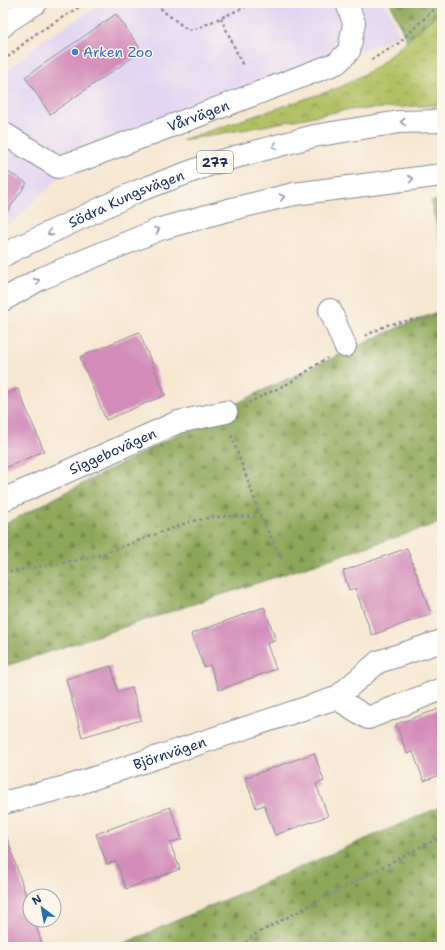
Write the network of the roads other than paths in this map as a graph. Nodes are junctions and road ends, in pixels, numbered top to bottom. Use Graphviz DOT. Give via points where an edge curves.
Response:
graph roads {
  1 [pos="36,3"];
  2 [pos="347,3"];
  3 [pos="3,26"];
  4 [pos="442,120"];
  5 [pos="3,133"];
  6 [pos="442,175"];
  7 [pos="3,256"];
  8 [pos="3,300"];
  9 [pos="330,310"];
  10 [pos="345,346"];
  11 [pos="226,412"];
  12 [pos="3,500"];
  13 [pos="442,641"];
  14 [pos="442,689"];
  15 [pos="336,698"];
  16 [pos="3,804"];
  1 -- 3 [label="main road"];
  2 -- 5 [label="main road, Vårvägen" via="354,23 349,51 336,63 92,156 58,167"];
  4 -- 7 [label="main road, Södra Kungsvägen / 277, one-way" via="399,122 314,136 217,162 138,191"];
  8 -- 6 [label="main road, one-way" via="40,279 160,229 294,194"];
  9 -- 10 [label="main road"];
  11 -- 12 [label="main road, Siggebovägen" via="178,422"];
  13 -- 15 [label="main road, Björnvägen" via="378,662"];
  14 -- 15 [label="main road" via="368,718"];
  15 -- 16 [label="main road, Björnvägen" via="70,786"];
}
